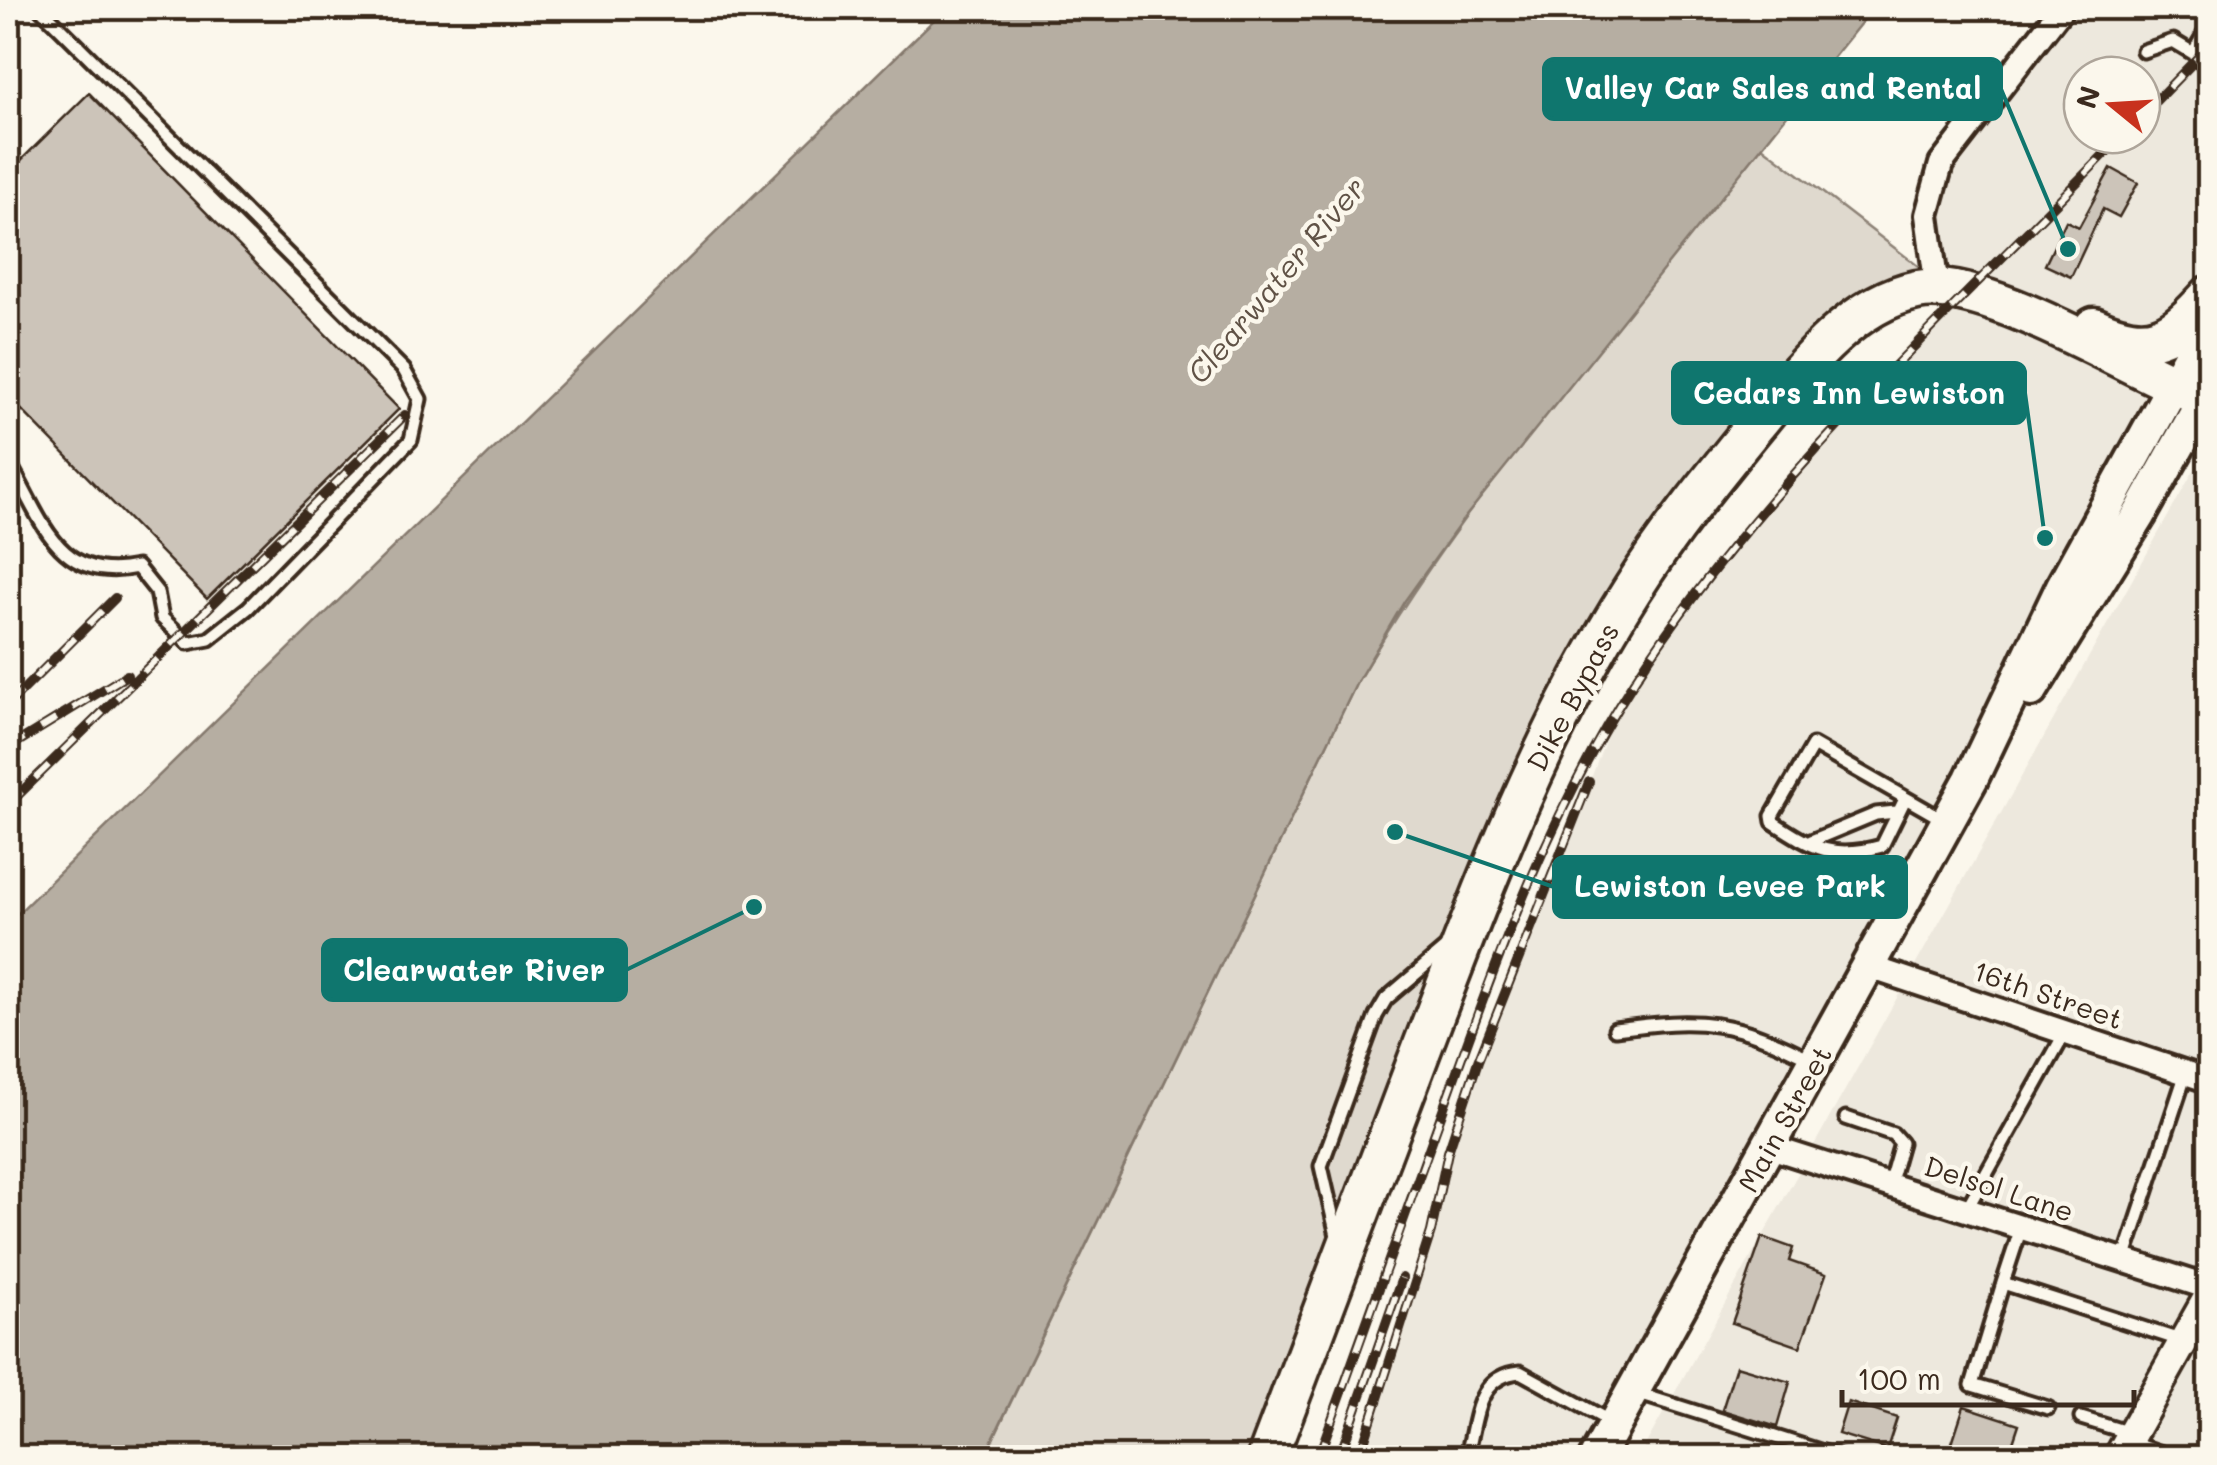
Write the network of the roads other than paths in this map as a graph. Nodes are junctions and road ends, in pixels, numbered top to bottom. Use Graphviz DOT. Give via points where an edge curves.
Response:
graph roads {
  1 [pos="40,8"];
  2 [pos="2062,8"];
  3 [pos="2210,24"];
  4 [pos="2143,51"];
  5 [pos="2192,53"];
  6 [pos="2210,72"];
  7 [pos="1937,288"];
  8 [pos="2210,295"];
  9 [pos="1992,299"];
  10 [pos="2210,319"];
  11 [pos="2199,393"];
  12 [pos="8,461"];
  13 [pos="1905,800"];
  14 [pos="1896,812"];
  15 [pos="1947,822"];
  16 [pos="1811,841"];
  17 [pos="1476,906"];
  18 [pos="1867,966"];
  19 [pos="1615,1029"];
  20 [pos="2065,1032"];
  21 [pos="1816,1062"];
  22 [pos="2186,1073"];
  23 [pos="2210,1081"];
  24 [pos="1846,1118"];
  25 [pos="1770,1148"];
  26 [pos="1889,1186"];
  27 [pos="1966,1210"];
  28 [pos="2021,1228"];
  29 [pos="2124,1260"];
  30 [pos="1340,1268"];
  31 [pos="2003,1283"];
  32 [pos="2210,1291"];
  33 [pos="2183,1341"];
  34 [pos="1633,1392"];
  35 [pos="2048,1408"];
  36 [pos="2082,1418"];
  37 [pos="1615,1424"];
  38 [pos="2124,1445"];
  39 [pos="1267,1458"];
  40 [pos="1466,1458"];
  41 [pos="1596,1458"];
  42 [pos="1842,1458"];
  43 [pos="2159,1458"];
  1 -- 12 [label="lane" via="404,370 420,399 411,440 248,608 210,638 188,643 162,618 158,592 137,566 87,569 68,558"];
  2 -- 7 [label="street" via="1941,164 1928,214"];
  3 -- 5 [label="lane"];
  4 -- 5 [label="lane" via="2173,41"];
  5 -- 6 [label="lane"];
  7 -- 9 [label="highway, Dike Bypass"];
  7 -- 17 [label="highway, Dike Bypass" via="1886,301 1836,336 1701,492 1582,676 1518,801"];
  8 -- 9 [label="highway" via="2175,330 2149,341 2114,336 2059,311"];
  9 -- 11 [label="highway, Dike Bypass"];
  10 -- 11 [label="main road, Main Street"];
  11 -- 15 [label="main road, Main Street" via="2072,624"];
  13 -- 14 [label="lane"];
  13 -- 15 [label="lane"];
  13 -- 16 [label="lane" via="1813,745 1772,816"];
  14 -- 16 [label="lane"];
  14 -- 16 [label="lane" via="1882,846 1834,856"];
  15 -- 18 [label="main road, Main Street"];
  17 -- 30 [label="highway, Dike Bypass"];
  17 -- 30 [label="lane" via="1444,950 1386,999 1376,1016 1321,1166"];
  18 -- 20 [label="street, 16th Street"];
  18 -- 21 [label="main road, Main Street"];
  19 -- 21 [label="lane" via="1707,1020 1765,1035"];
  20 -- 22 [label="street, 16th Street"];
  20 -- 27 [label="lane"];
  21 -- 25 [label="main road, Main Street"];
  22 -- 23 [label="street, 16th Street"];
  22 -- 29 [label="lane"];
  24 -- 26 [label="lane" via="1893,1134 1900,1143"];
  25 -- 26 [label="street, Delsol Lane"];
  25 -- 34 [label="main road, Main Street"];
  26 -- 27 [label="street, Delsol Lane"];
  27 -- 28 [label="street, Delsol Lane"];
  28 -- 29 [label="street, Delsol Lane"];
  28 -- 31 [label="lane"];
  29 -- 32 [label="street, Delsol Lane"];
  30 -- 39 [label="highway, Dike Bypass"];
  31 -- 33 [label="lane"];
  31 -- 35 [label="lane" via="1972,1385"];
  32 -- 33 [label="street"];
  33 -- 38 [label="street"];
  34 -- 37 [label="main road, Main Street"];
  34 -- 42 [label="lane"];
  36 -- 38 [label="lane"];
  37 -- 40 [label="lane" via="1520,1372 1504,1373 1488,1383"];
  37 -- 41 [label="main road, Main Street"];
  38 -- 43 [label="street"];
}
